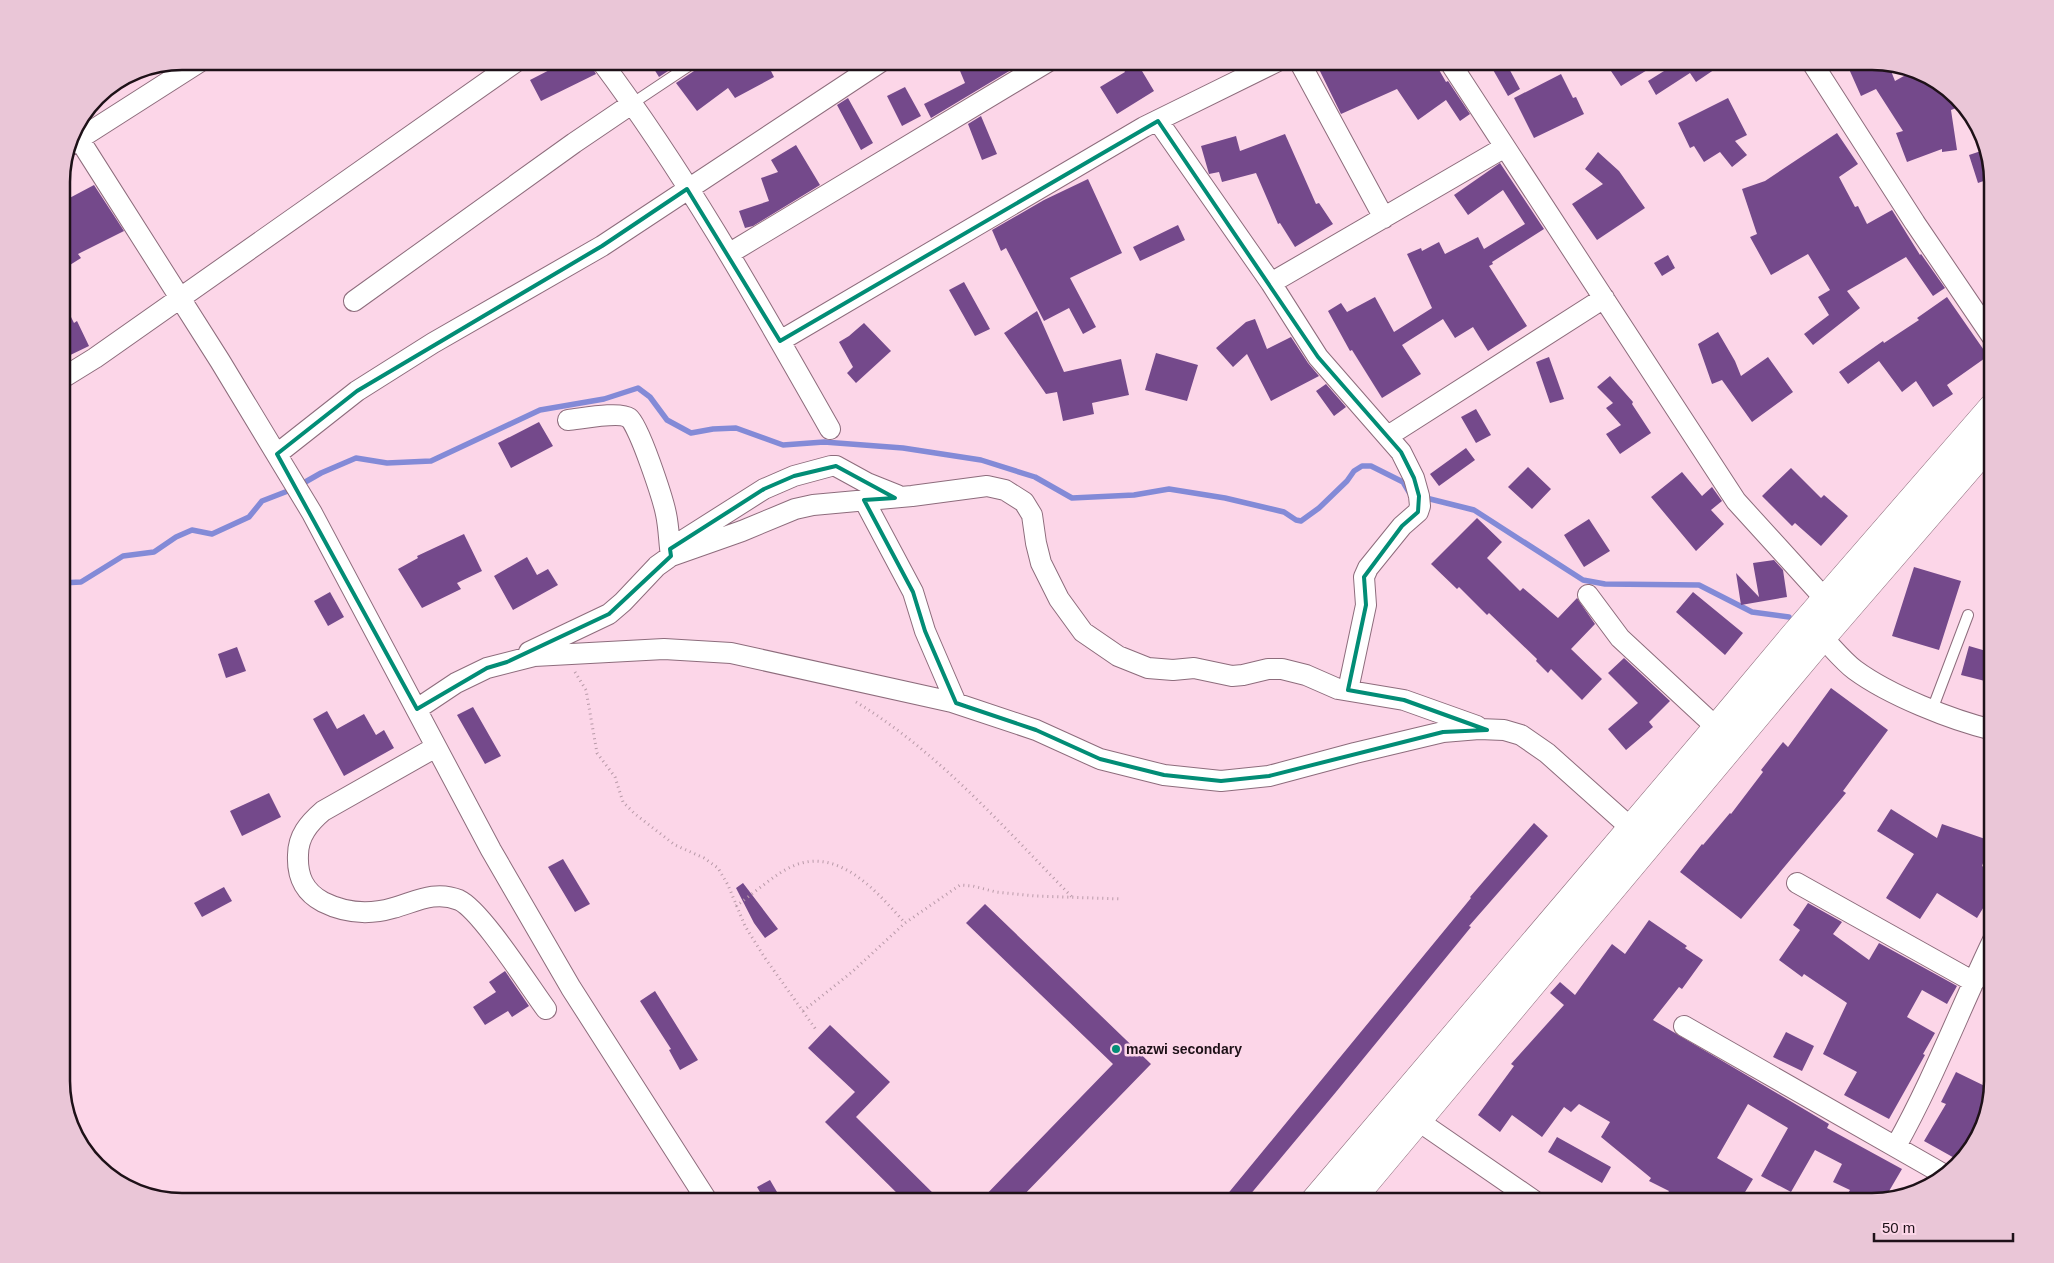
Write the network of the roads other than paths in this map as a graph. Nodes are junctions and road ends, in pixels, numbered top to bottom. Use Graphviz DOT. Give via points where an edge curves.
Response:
graph roads {
  1 [pos="186,70"];
  2 [pos="505,70"];
  3 [pos="609,70"];
  4 [pos="682,70"];
  5 [pos="868,70"];
  6 [pos="1035,70"];
  7 [pos="1260,70"];
  8 [pos="1304,70"];
  9 [pos="1455,70"];
  10 [pos="1817,70"];
  11 [pos="633,103"];
  12 [pos="1158,121"];
  13 [pos="81,135"];
  14 [pos="77,144"];
  15 [pos="1505,148"];
  16 [pos="687,189"];
  17 [pos="1384,218"];
  18 [pos="730,254"];
  19 [pos="1272,283"];
  20 [pos="1604,298"];
  21 [pos="179,299"];
  22 [pos="354,301"];
  23 [pos="1984,326"];
  24 [pos="780,341"];
  25 [pos="70,374"];
  26 [pos="1984,417"];
  27 [pos="568,420"];
  28 [pos="830,429"];
  29 [pos="1388,436"];
  30 [pos="1984,449"];
  31 [pos="277,454"];
  32 [pos="902,497"];
  33 [pos="864,500"];
  34 [pos="670,553"];
  35 [pos="1588,595"];
  36 [pos="1826,600"];
  37 [pos="1968,616"];
  38 [pos="1822,637"];
  39 [pos="507,662"];
  40 [pos="1348,690"];
  41 [pos="956,703"];
  42 [pos="417,709"];
  43 [pos="1932,710"];
  44 [pos="1984,727"];
  45 [pos="1718,728"];
  46 [pos="1487,730"];
  47 [pos="436,747"];
  48 [pos="1631,828"];
  49 [pos="1797,883"];
  50 [pos="1984,960"];
  51 [pos="1974,982"];
  52 [pos="546,1009"];
  53 [pos="1684,1026"];
  54 [pos="1417,1120"];
  55 [pos="1896,1146"];
  56 [pos="1938,1171"];
  57 [pos="702,1193"];
  58 [pos="1322,1193"];
  59 [pos="1356,1193"];
  60 [pos="1523,1193"];
  1 -- 13 [label="street"];
  2 -- 21 [label="street"];
  3 -- 11 [label="street"];
  4 -- 11 [label="lane"];
  5 -- 16 [label="street"];
  6 -- 18 [label="street"];
  7 -- 12 [label="street"];
  8 -- 17 [label="street"];
  9 -- 15 [label="street"];
  10 -- 23 [label="street"];
  11 -- 16 [label="street"];
  11 -- 22 [label="street"];
  12 -- 19 [label="street"];
  12 -- 24 [label="street"];
  14 -- 21 [label="street"];
  15 -- 17 [label="street"];
  15 -- 20 [label="street"];
  16 -- 18 [label="street"];
  16 -- 31 [label="street" via="602,246 433,343 357,391"];
  17 -- 19 [label="street"];
  18 -- 24 [label="street"];
  19 -- 29 [label="street" via="1318,357"];
  20 -- 29 [label="street"];
  20 -- 36 [label="street" via="1736,501"];
  21 -- 25 [label="street"];
  21 -- 31 [label="street"];
  24 -- 28 [label="street"];
  26 -- 36 [label="main road"];
  27 -- 34 [label="street" via="609,416 630,418 667,515"];
  29 -- 40 [label="street" via="1410,469 1420,506 1364,577 1366,605"];
  30 -- 38 [label="main road"];
  31 -- 42 [label="street"];
  32 -- 33 [label="street"];
  32 -- 34 [label="street" via="831,466 794,476 764,489"];
  32 -- 40 [label="street" via="986,486 1005,490 1024,502 1032,515 1041,562 1059,599 1082,632 1118,656 1148,668 1194,668 1232,676 1282,669"];
  33 -- 34 [label="street" via="813,504 742,531"];
  33 -- 41 [label="street" via="913,592 924,631"];
  34 -- 39 [label="street" via="609,614"];
  35 -- 45 [label="street" via="1620,638"];
  36 -- 45 [label="main road"];
  37 -- 43 [label="lane"];
  38 -- 43 [label="street" via="1854,669"];
  38 -- 54 [label="main road"];
  39 -- 41 [label="street" via="561,653 664,649 731,653"];
  39 -- 42 [label="street" via="456,683"];
  40 -- 46 [label="street" via="1404,700"];
  41 -- 46 [label="street" via="1036,730 1100,759 1164,775 1221,781 1269,776 1443,732"];
  42 -- 47 [label="street"];
  43 -- 44 [label="street"];
  45 -- 48 [label="main road"];
  46 -- 48 [label="street" via="1521,735 1547,753"];
  47 -- 52 [label="street" via="323,811 310,823 298,849 302,885 314,897 353,912 392,909 428,896 460,900 485,925"];
  47 -- 57 [label="street" via="571,988"];
  48 -- 58 [label="main road"];
  49 -- 51 [label="street"];
  50 -- 51 [label="street"];
  51 -- 55 [label="street" via="1916,1110"];
  53 -- 55 [label="street"];
  54 -- 59 [label="main road"];
  54 -- 60 [label="street"];
  55 -- 56 [label="street"];
}
